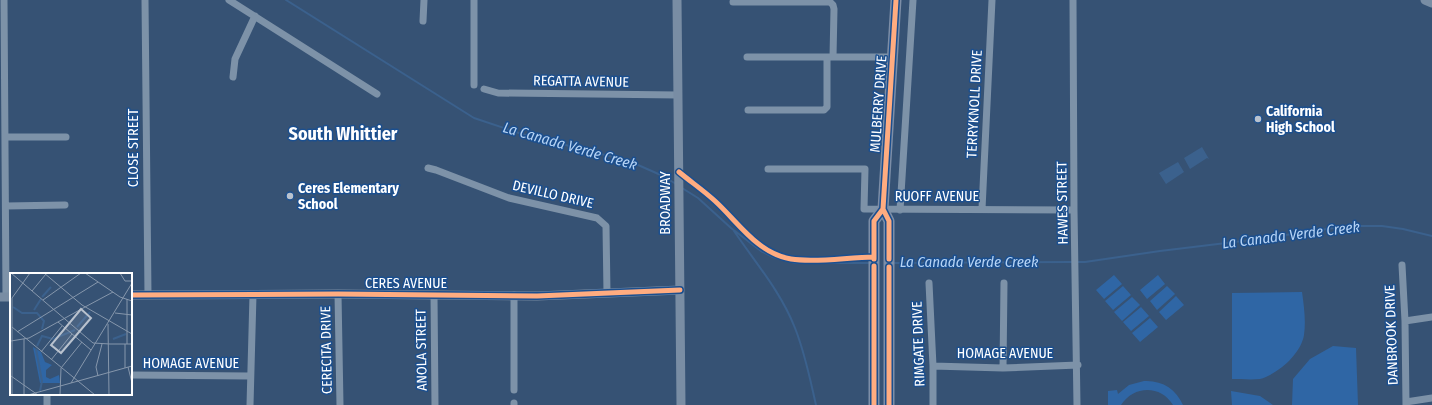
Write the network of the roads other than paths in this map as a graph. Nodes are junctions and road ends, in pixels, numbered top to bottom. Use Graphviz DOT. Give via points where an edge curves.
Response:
graph roads {
  1 [pos="4,0"];
  2 [pos="145,0"];
  3 [pos="229,0"];
  4 [pos="424,0"];
  5 [pos="433,0"];
  6 [pos="474,0"];
  7 [pos="677,0"];
  8 [pos="896,0"];
  9 [pos="913,0"];
  10 [pos="992,0"];
  11 [pos="1073,0"];
  12 [pos="1425,0"];
  13 [pos="733,2"];
  14 [pos="1432,3"];
  15 [pos="255,16"];
  16 [pos="423,21"];
  17 [pos="747,57"];
  18 [pos="830,57"];
  19 [pos="893,57"];
  20 [pos="233,77"];
  21 [pos="474,85"];
  22 [pos="484,89"];
  23 [pos="377,94"];
  24 [pos="678,95"];
  25 [pos="748,110"];
  26 [pos="66,136"];
  27 [pos="5,137"];
  28 [pos="3,166"];
  29 [pos="428,168"];
  30 [pos="768,169"];
  31 [pos="65,205"];
  32 [pos="6,206"];
  33 [pos="982,209"];
  34 [pos="882,210"];
  35 [pos="900,210"];
  36 [pos="1074,210"];
  37 [pos="1402,265"];
  38 [pos="929,283"];
  39 [pos="1004,283"];
  40 [pos="680,290"];
  41 [pos="607,293"];
  42 [pos="338,294"];
  43 [pos="132,295"];
  44 [pos="148,295"];
  45 [pos="253,295"];
  46 [pos="434,295"];
  47 [pos="514,296"];
  48 [pos="6,297"];
  49 [pos="1432,317"];
  50 [pos="1405,320"];
  51 [pos="1078,365"];
  52 [pos="933,366"];
  53 [pos="1003,368"];
  54 [pos="132,375"];
  55 [pos="250,376"];
  56 [pos="514,390"];
  57 [pos="1432,398"];
  58 [pos="1406,403"];
  59 [pos="250,405"];
  60 [pos="340,405"];
  61 [pos="435,405"];
  62 [pos="681,405"];
  63 [pos="874,405"];
  64 [pos="889,405"];
  65 [pos="933,405"];
  66 [pos="1077,405"];
  1 -- 27 [label="street"];
  2 -- 44 [label="street, CLOSE STREET"];
  3 -- 15 [label="street"];
  4 -- 5 [label="street"];
  4 -- 16 [label="street"];
  6 -- 21 [label="street"];
  7 -- 24 [label="street, BROADWAY"];
  8 -- 19 [label="main road, MULBERRY DRIVE"];
  9 -- 35 [label="street, MULBERRY DRIVE"];
  10 -- 33 [label="street, TERRYKNOLL DRIVE"];
  11 -- 36 [label="street, HAWES STREET"];
  12 -- 14 [label="street"];
  13 -- 18 [label="street" via="830,2 834,9"];
  15 -- 20 [label="street" via="235,59"];
  15 -- 23 [label="street"];
  17 -- 18 [label="street"];
  18 -- 19 [label="street"];
  18 -- 25 [label="street" via="827,107 824,110"];
  19 -- 34 [label="main road, MULBERRY DRIVE"];
  22 -- 24 [label="street, REGATTA AVENUE" via="498,93"];
  24 -- 40 [label="street, BROADWAY"];
  26 -- 27 [label="street"];
  27 -- 28 [label="street"];
  28 -- 32 [label="street"];
  29 -- 41 [label="street, DEVILLO DRIVE" via="509,198 597,218 606,226"];
  30 -- 34 [label="street, RUOFF AVENUE" via="865,170 864,209"];
  31 -- 32 [label="street"];
  32 -- 48 [label="street"];
  33 -- 35 [label="street, RUOFF AVENUE"];
  33 -- 36 [label="street, RUOFF AVENUE"];
  34 -- 35 [label="street, RUOFF AVENUE"];
  34 -- 63 [label="main road, MULBERRY DRIVE" via="874,221"];
  34 -- 64 [label="main road, MULBERRY DRIVE" via="888,221"];
  36 -- 51 [label="street, HAWES STREET"];
  37 -- 50 [label="street, DANBROOK DRIVE"];
  38 -- 52 [label="street, RIMGATE DRIVE"];
  39 -- 53 [label="street"];
  40 -- 41 [label="street, CERES AVENUE"];
  40 -- 62 [label="street, BROADWAY"];
  41 -- 47 [label="street, CERES AVENUE"];
  42 -- 45 [label="street, CERES AVENUE"];
  42 -- 46 [label="street, CERES AVENUE"];
  42 -- 60 [label="street, CERECITA DRIVE"];
  43 -- 44 [label="street, CERES AVENUE"];
  44 -- 45 [label="street, CERES AVENUE"];
  45 -- 55 [label="street"];
  46 -- 47 [label="street, CERES AVENUE"];
  46 -- 61 [label="street, ANOLA STREET"];
  47 -- 56 [label="street"];
  49 -- 50 [label="street"];
  50 -- 58 [label="street, DANBROOK DRIVE"];
  51 -- 53 [label="street, HOMAGE AVENUE"];
  51 -- 66 [label="street, HAWES STREET"];
  52 -- 53 [label="street, HOMAGE AVENUE"];
  52 -- 65 [label="street, RIMGATE DRIVE"];
  54 -- 55 [label="street, HOMAGE AVENUE"];
  55 -- 59 [label="street"];
  57 -- 58 [label="street"];
}
